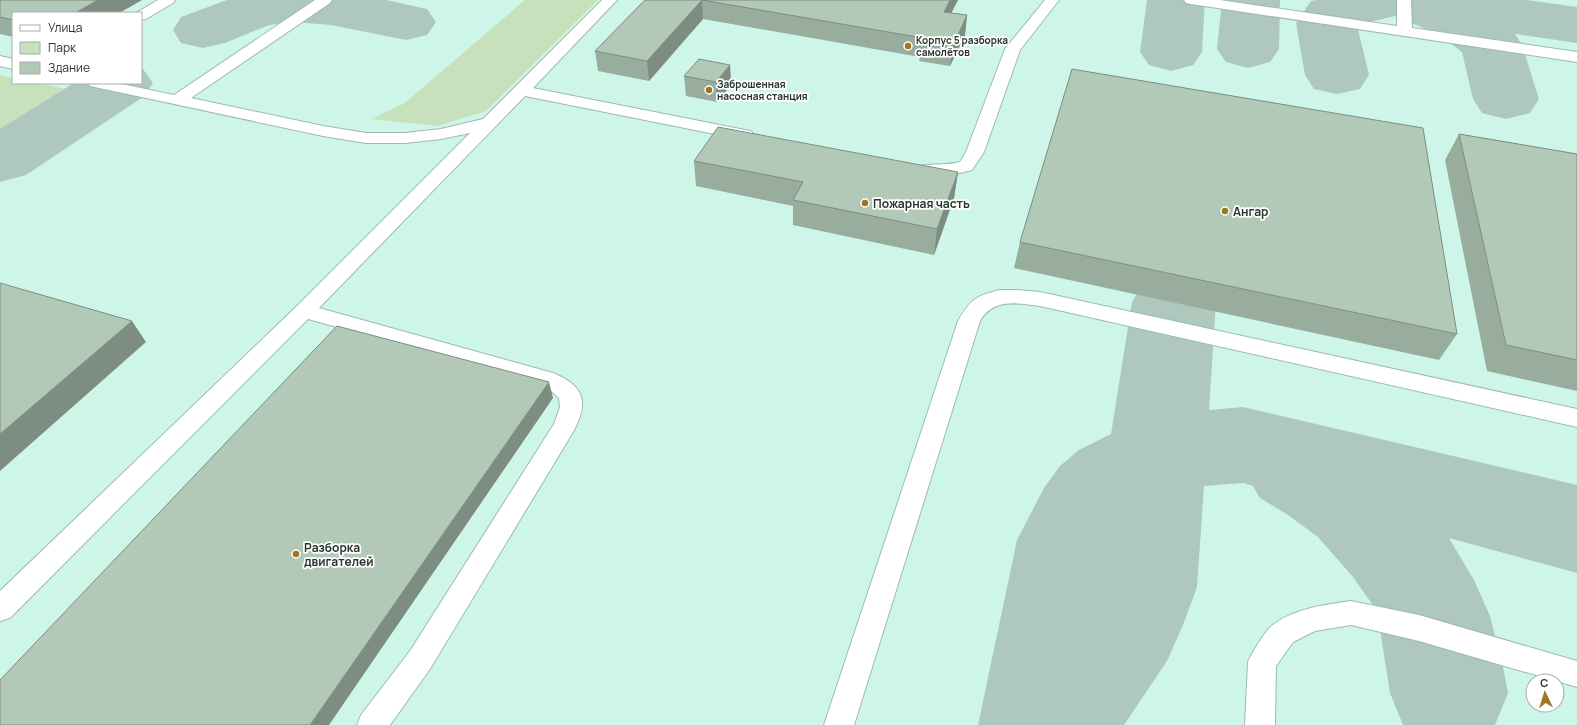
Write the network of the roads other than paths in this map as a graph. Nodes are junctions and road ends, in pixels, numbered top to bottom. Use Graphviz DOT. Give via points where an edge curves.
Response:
graph roads {
  1 [pos="168,0"];
  2 [pos="325,0"];
  3 [pos="610,0"];
  4 [pos="1052,0"];
  5 [pos="1191,0"];
  6 [pos="1404,0"];
  7 [pos="142,15"];
  8 [pos="1404,31"];
  9 [pos="1577,57"];
  10 [pos="0,61"];
  11 [pos="12,64"];
  12 [pos="100,84"];
  13 [pos="521,90"];
  14 [pos="177,100"];
  15 [pos="489,123"];
  16 [pos="764,139"];
  17 [pos="905,168"];
  18 [pos="304,311"];
  19 [pos="1577,418"];
  20 [pos="0,609"];
  21 [pos="1577,674"];
  22 [pos="372,725"];
  23 [pos="839,725"];
  24 [pos="1260,725"];
  1 -- 7 [label="lane"];
  2 -- 14 [label="lane"];
  3 -- 13 [label="lane"];
  4 -- 17 [label="lane" via="1013,49 975,152 966,166 946,171"];
  5 -- 8 [label="lane"];
  6 -- 8 [label="lane"];
  8 -- 9 [label="lane"];
  10 -- 11 [label="lane"];
  12 -- 14 [label="lane"];
  13 -- 15 [label="lane"];
  13 -- 16 [label="lane"];
  14 -- 15 [label="lane" via="366,138 434,135"];
  15 -- 18 [label="lane"];
  18 -- 20 [label="lane"];
  18 -- 22 [label="lane" via="556,382 569,393 572,406 565,426 420,660"];
  19 -- 23 [label="lane" via="1040,299 1020,296 987,301 978,307 969,321"];
  21 -- 24 [label="lane" via="1419,628 1351,613 1312,619 1283,634 1262,662"];
}
